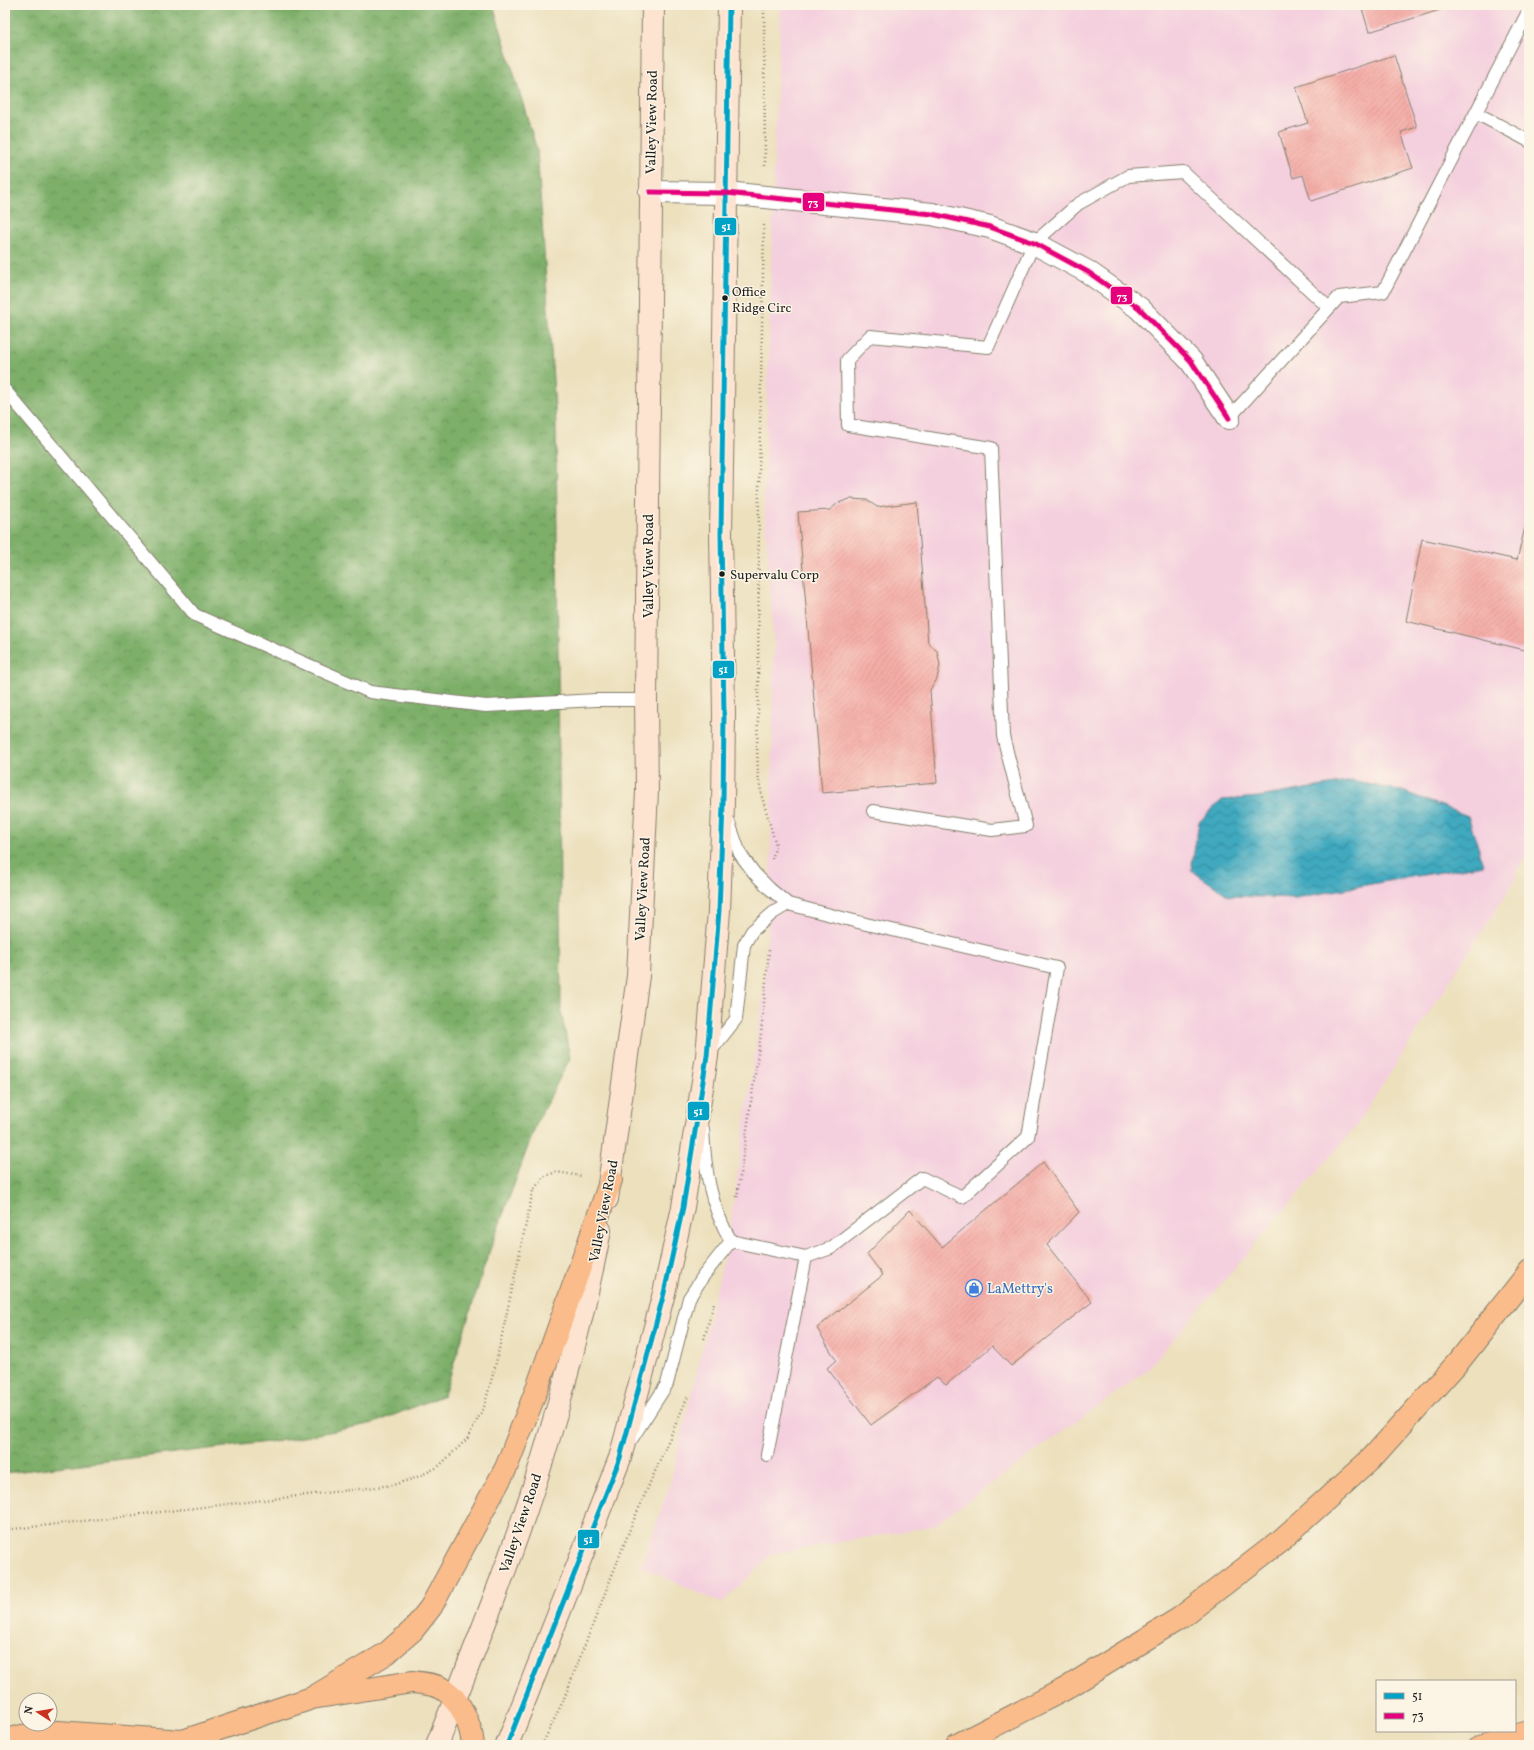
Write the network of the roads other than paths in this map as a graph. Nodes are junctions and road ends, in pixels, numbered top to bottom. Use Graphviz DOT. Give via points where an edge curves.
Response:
graph roads {
  1 [pos="653,5"];
  2 [pos="729,5"];
  3 [pos="1529,10"];
  4 [pos="1476,114"];
  5 [pos="1529,141"];
  6 [pos="650,192"];
  7 [pos="726,193"];
  8 [pos="1034,242"];
  9 [pos="1329,308"];
  10 [pos="5,390"];
  11 [pos="1228,418"];
  12 [pos="646,700"];
  13 [pos="723,805"];
  14 [pos="873,811"];
  15 [pos="788,904"];
  16 [pos="707,1056"];
  17 [pos="701,1096"];
  18 [pos="611,1180"];
  19 [pos="731,1241"];
  20 [pos="806,1257"];
  21 [pos="1529,1272"];
  22 [pos="768,1455"];
  23 [pos="620,1458"];
  24 [pos="312,1698"];
  25 [pos="455,1700"];
  26 [pos="1529,1732"];
  27 [pos="5,1740"];
  28 [pos="175,1743"];
  29 [pos="437,1745"];
  30 [pos="473,1745"];
  31 [pos="507,1745"];
  32 [pos="957,1745"];
  33 [pos="1480,1745"];
  1 -- 6 [label="main road, Valley View Road"];
  2 -- 7 [label="main road"];
  3 -- 4 [label="lane"];
  4 -- 5 [label="lane"];
  4 -- 9 [label="lane" via="1383,292 1339,297"];
  6 -- 7 [label="street"];
  6 -- 12 [label="main road, Valley View Road"];
  7 -- 8 [label="street" via="932,214 990,227"];
  7 -- 13 [label="main road" via="721,534"];
  8 -- 9 [label="lane" via="1078,204 1128,176 1183,172"];
  8 -- 11 [label="street" via="1088,272 1139,308 1191,361"];
  8 -- 14 [label="lane" via="988,347 870,336 847,360 848,425 991,448 1003,736 1026,826 992,830"];
  9 -- 11 [label="lane"];
  10 -- 12 [label="lane" via="195,615 370,692 486,706"];
  12 -- 18 [label="main road, Valley View Road" via="647,791 638,976"];
  13 -- 15 [label="lane" via="740,854 755,874"];
  13 -- 16 [label="main road" via="719,911"];
  15 -- 16 [label="lane" via="752,931 744,945 736,1019"];
  15 -- 20 [label="lane" via="1057,968 1028,1137 962,1197 922,1178 831,1248"];
  16 -- 17 [label="main road"];
  17 -- 19 [label="lane" via="705,1165 713,1203"];
  17 -- 23 [label="main road" via="683,1207 664,1293"];
  18 -- 24 [label="highway" via="506,1468 431,1607 413,1630 386,1653"];
  18 -- 25 [label="main road, Valley View Road" via="585,1305 542,1461"];
  19 -- 20 [label="lane"];
  19 -- 23 [label="lane" via="689,1298 667,1384"];
  20 -- 22 [label="lane"];
  21 -- 32 [label="highway" via="1460,1360 1372,1459 1279,1542 1180,1618 1065,1689"];
  23 -- 31 [label="main road"];
  24 -- 25 [label="highway" via="412,1682 442,1689"];
  24 -- 28 [label="highway"];
  25 -- 29 [label="main road, Valley View Road"];
  25 -- 30 [label="highway" via="466,1717"];
  26 -- 33 [label="highway"];
  27 -- 28 [label="highway" via="58,1732"];
}
